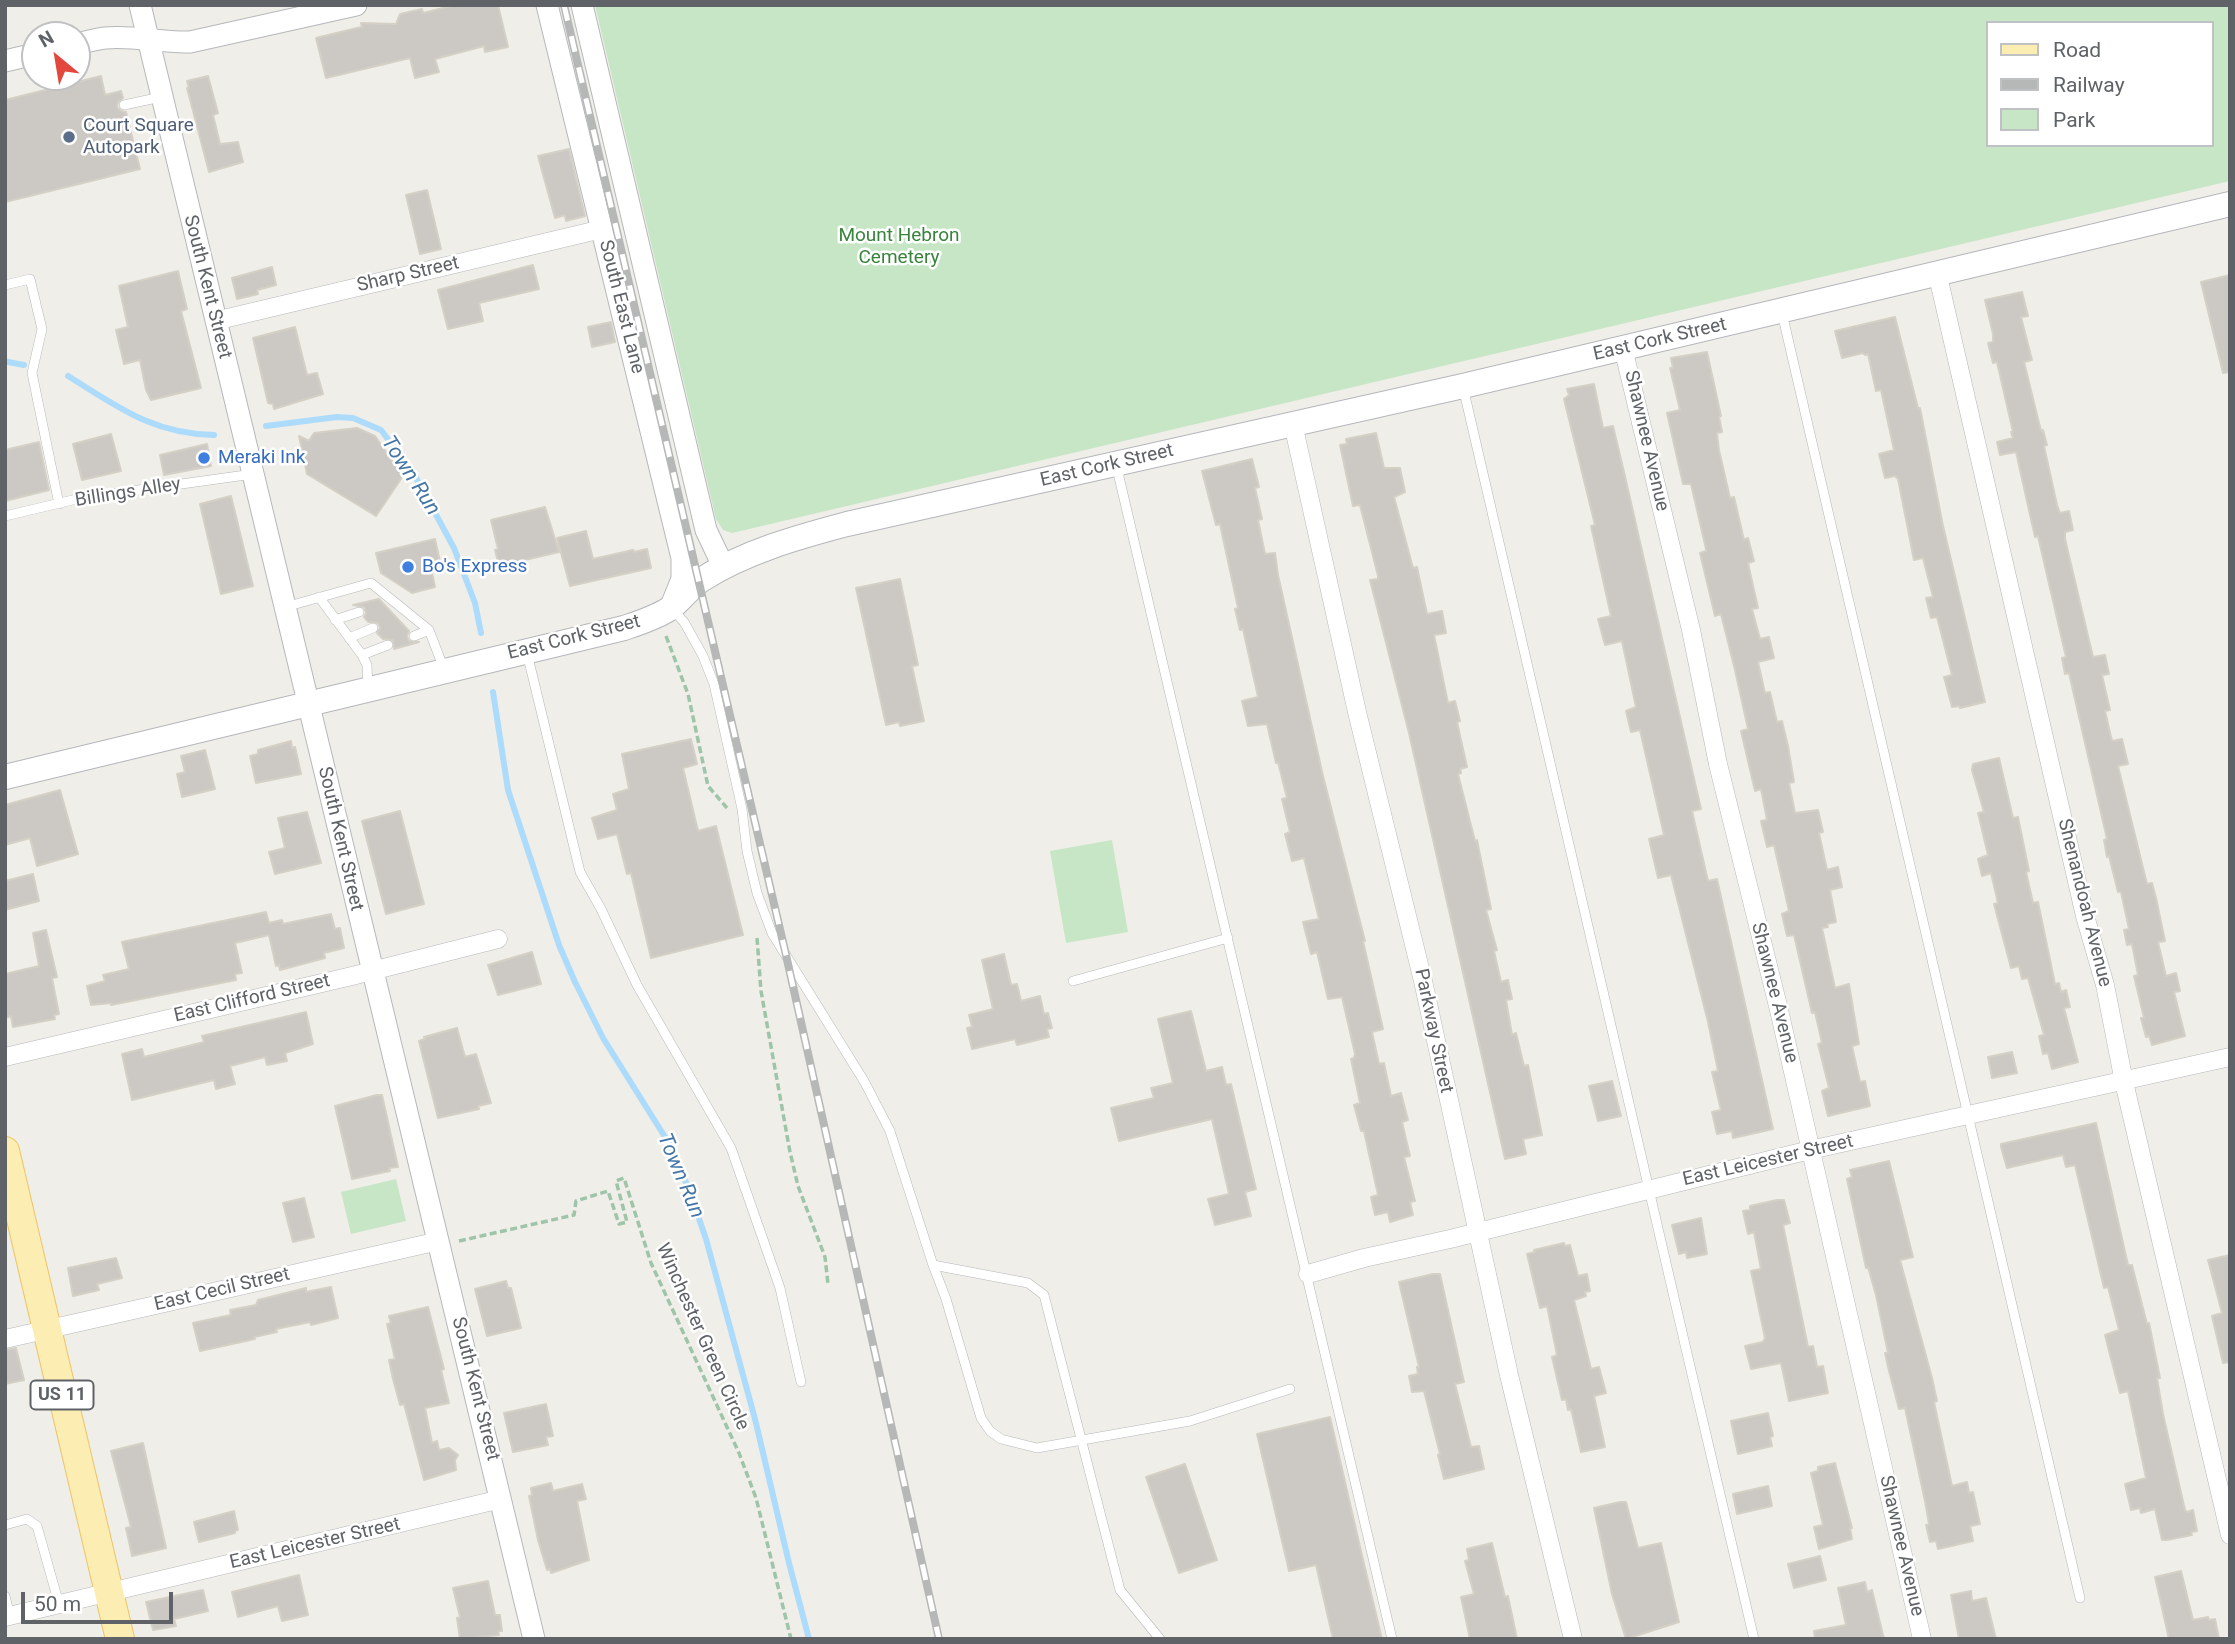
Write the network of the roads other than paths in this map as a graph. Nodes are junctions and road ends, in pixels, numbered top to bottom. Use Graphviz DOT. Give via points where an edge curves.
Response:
graph roads {
  1 [pos="140,5"];
  2 [pos="356,5"];
  3 [pos="547,5"];
  4 [pos="582,5"];
  5 [pos="148,38"];
  6 [pos="91,41"];
  7 [pos="161,97"];
  8 [pos="124,106"];
  9 [pos="2230,204"];
  10 [pos="602,229"];
  11 [pos="1937,272"];
  12 [pos="5,285"];
  13 [pos="1782,311"];
  14 [pos="215,321"];
  15 [pos="1623,348"];
  16 [pos="1463,386"];
  17 [pos="1293,424"];
  18 [pos="1121,463"];
  19 [pos="253,474"];
  20 [pos="59,504"];
  21 [pos="5,516"];
  22 [pos="724,568"];
  23 [pos="319,597"];
  24 [pos="285,607"];
  25 [pos="359,612"];
  26 [pos="410,613"];
  27 [pos="662,613"];
  28 [pos="398,618"];
  29 [pos="335,620"];
  30 [pos="373,628"];
  31 [pos="429,630"];
  32 [pos="414,636"];
  33 [pos="349,638"];
  34 [pos="388,645"];
  35 [pos="526,651"];
  36 [pos="362,655"];
  37 [pos="444,671"];
  38 [pos="368,688"];
  39 [pos="308,702"];
  40 [pos="5,777"];
  41 [pos="1228,938"];
  42 [pos="498,939"];
  43 [pos="371,971"];
  44 [pos="1073,981"];
  45 [pos="5,1057"];
  46 [pos="2230,1057"];
  47 [pos="2124,1082"];
  48 [pos="1968,1115"];
  49 [pos="1810,1150"];
  50 [pos="5,1151"];
  51 [pos="1651,1189"];
  52 [pos="1477,1233"];
  53 [pos="448,1241"];
  54 [pos="933,1265"];
  55 [pos="1308,1274"];
  56 [pos="47,1330"];
  57 [pos="5,1339"];
  58 [pos="802,1382"];
  59 [pos="1290,1389"];
  60 [pos="1081,1442"];
  61 [pos="501,1499"];
  62 [pos="5,1525"];
  63 [pos="2230,1535"];
  64 [pos="109,1592"];
  65 [pos="5,1596"];
  66 [pos="2080,1598"];
  67 [pos="59,1604"];
  68 [pos="8,1616"];
  69 [pos="120,1639"];
  70 [pos="534,1639"];
  71 [pos="1160,1639"];
  72 [pos="1392,1639"];
  73 [pos="1573,1639"];
  74 [pos="1754,1639"];
  75 [pos="1922,1639"];
  1 -- 5 [label="street, South Kent Street"];
  2 -- 5 [label="street" via="190,41"];
  3 -- 10 [label="street, South East Lane"];
  4 -- 22 [label="street, South East Lane" via="706,530"];
  5 -- 6 [label="street"];
  5 -- 7 [label="street, South Kent Street"];
  7 -- 8 [label="lane"];
  7 -- 14 [label="street, South Kent Street"];
  9 -- 11 [label="main road, East Cork Street"];
  10 -- 14 [label="street, Sharp Street"];
  10 -- 27 [label="street, South East Lane" via="682,558 682,579"];
  11 -- 13 [label="main road, East Cork Street"];
  11 -- 47 [label="street, Shenandoah Avenue"];
  12 -- 20 [label="lane" via="30,279 42,329 32,373"];
  13 -- 15 [label="main road, East Cork Street"];
  13 -- 48 [label="lane"];
  14 -- 19 [label="street, South Kent Street"];
  15 -- 16 [label="main road, East Cork Street"];
  15 -- 49 [label="street, Shawnee Avenue"];
  16 -- 17 [label="main road, East Cork Street"];
  16 -- 51 [label="lane"];
  17 -- 18 [label="main road, East Cork Street"];
  17 -- 52 [label="street, Parkway Street"];
  18 -- 22 [label="main road, East Cork Street" via="820,531"];
  18 -- 41 [label="lane" via="1119,477"];
  19 -- 20 [label="lane, Billings Alley"];
  19 -- 24 [label="street, South Kent Street"];
  20 -- 21 [label="lane, Billings Alley"];
  22 -- 27 [label="main road, East Cork Street" via="700,581"];
  23 -- 24 [label="lane"];
  23 -- 26 [label="lane" via="371,583"];
  23 -- 29 [label="lane"];
  24 -- 39 [label="street, South Kent Street"];
  25 -- 29 [label="lane"];
  26 -- 28 [label="lane"];
  26 -- 31 [label="lane"];
  27 -- 35 [label="main road, East Cork Street" via="624,628"];
  27 -- 54 [label="lane" via="684,622 703,656 714,684 757,893 772,933 890,1131"];
  29 -- 33 [label="lane"];
  30 -- 33 [label="lane"];
  31 -- 32 [label="lane"];
  31 -- 37 [label="lane"];
  33 -- 36 [label="lane"];
  34 -- 36 [label="lane"];
  35 -- 37 [label="main road, East Cork Street"];
  35 -- 58 [label="lane" via="580,872 731,1149 767,1244"];
  36 -- 38 [label="lane"];
  37 -- 38 [label="main road, East Cork Street"];
  38 -- 39 [label="main road, East Cork Street"];
  39 -- 40 [label="main road, East Cork Street"];
  39 -- 43 [label="street, South Kent Street"];
  41 -- 44 [label="lane"];
  41 -- 55 [label="lane"];
  42 -- 43 [label="street, East Clifford Street"];
  43 -- 45 [label="street, East Clifford Street"];
  43 -- 53 [label="street, South Kent Street"];
  46 -- 47 [label="street, East Leicester Street"];
  47 -- 48 [label="street, East Leicester Street"];
  47 -- 63 [label="street, Shenandoah Avenue"];
  48 -- 49 [label="street, East Leicester Street"];
  48 -- 66 [label="lane"];
  49 -- 51 [label="street, East Leicester Street"];
  49 -- 75 [label="street, Shawnee Avenue"];
  50 -- 56 [label="main road, US 11"];
  51 -- 52 [label="street, East Leicester Street"];
  51 -- 74 [label="lane"];
  52 -- 55 [label="street, East Leicester Street"];
  52 -- 73 [label="street, Parkway Street"];
  53 -- 56 [label="street, East Cecil Street"];
  53 -- 61 [label="street, South Kent Street"];
  54 -- 60 [label="lane" via="1028,1283 1044,1295"];
  54 -- 60 [label="lane" via="981,1419 990,1431 1001,1439 1037,1448"];
  55 -- 72 [label="lane"];
  56 -- 57 [label="street, East Cecil Street"];
  56 -- 64 [label="main road, US 11"];
  59 -- 60 [label="lane" via="1189,1421"];
  60 -- 71 [label="lane" via="1120,1590"];
  61 -- 64 [label="street, East Leicester Street"];
  61 -- 70 [label="street, South Kent Street"];
  62 -- 67 [label="lane" via="27,1519 37,1526"];
  64 -- 67 [label="street, East Leicester Street"];
  64 -- 69 [label="main road, US 11"];
  65 -- 68 [label="lane"];
  67 -- 68 [label="street, East Leicester Street"];
}
